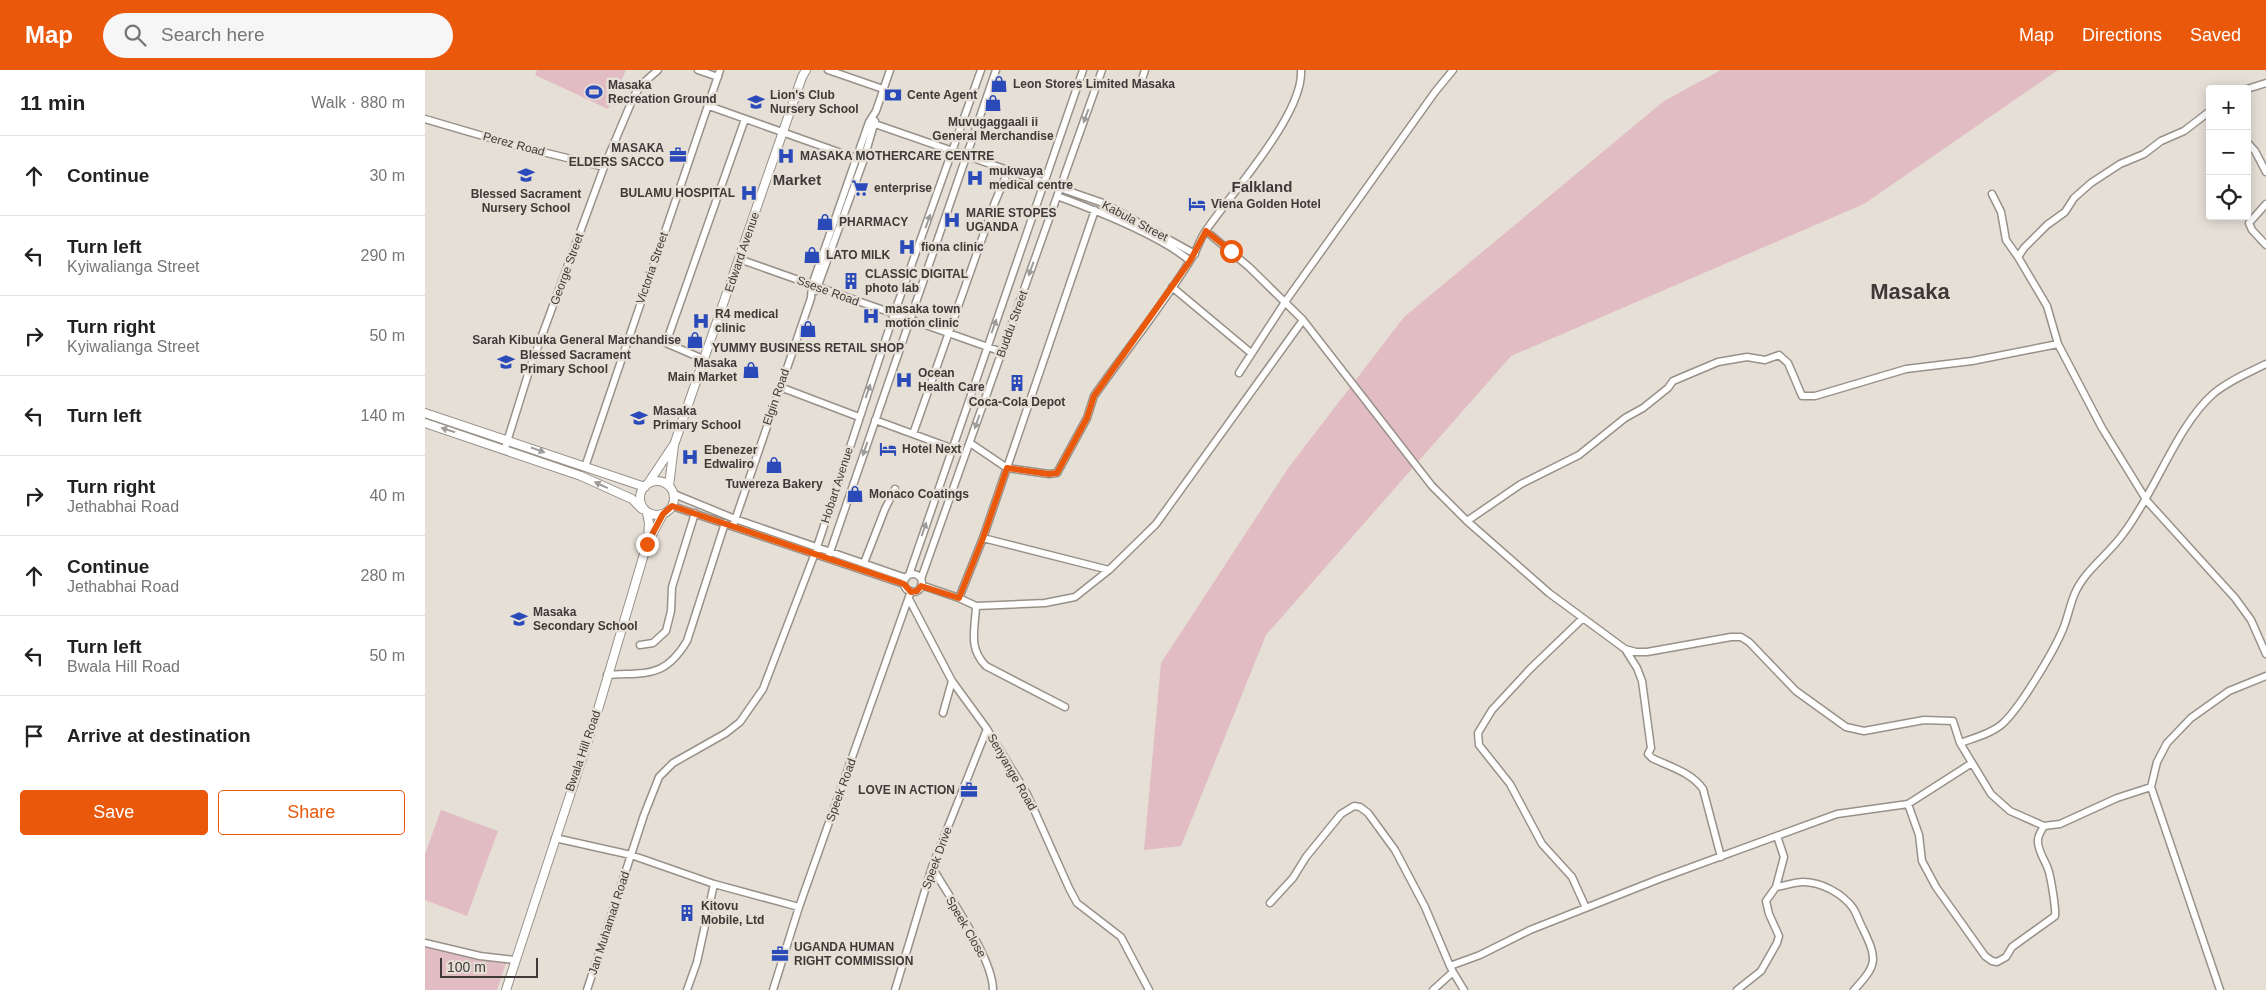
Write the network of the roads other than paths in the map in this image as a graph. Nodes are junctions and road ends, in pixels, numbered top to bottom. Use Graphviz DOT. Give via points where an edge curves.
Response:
graph roads {
  1 [pos="658,70"];
  2 [pos="698,70"];
  3 [pos="720,70"];
  4 [pos="828,70"];
  5 [pos="890,70"];
  6 [pos="981,70"];
  7 [pos="996,70"];
  8 [pos="1083,70"];
  9 [pos="1102,70"];
  10 [pos="1145,70"];
  11 [pos="1301,70"];
  12 [pos="1453,70"];
  13 [pos="804,72"];
  14 [pos="718,77"];
  15 [pos="1141,82"];
  16 [pos="2266,83"];
  17 [pos="2251,88"];
  18 [pos="883,89"];
  19 [pos="709,106"];
  20 [pos="2206,114"];
  21 [pos="425,119"];
  22 [pos="745,119"];
  23 [pos="872,123"];
  24 [pos="783,133"];
  25 [pos="2251,146"];
  26 [pos="953,150"];
  27 [pos="965,155"];
  28 [pos="858,159"];
  29 [pos="604,167"];
  30 [pos="1009,170"];
  31 [pos="2266,172"];
  32 [pos="1045,182"];
  33 [pos="1060,187"];
  34 [pos="1992,194"];
  35 [pos="1057,196"];
  36 [pos="2266,204"];
  37 [pos="1095,210"];
  38 [pos="1206,231"];
  39 [pos="2266,245"];
  40 [pos="1195,254"];
  41 [pos="2019,258"];
  42 [pos="739,259"];
  43 [pos="1190,261"];
  44 [pos="815,286"];
  45 [pos="1172,287"];
  46 [pos="1285,302"];
  47 [pos="895,314"];
  48 [pos="909,319"];
  49 [pos="1303,320"];
  50 [pos="950,334"];
  51 [pos="2058,344"];
  52 [pos="986,346"];
  53 [pos="1002,352"];
  54 [pos="1251,353"];
  55 [pos="703,359"];
  56 [pos="2266,364"];
  57 [pos="1239,373"];
  58 [pos="779,387"];
  59 [pos="425,413"];
  60 [pos="859,417"];
  61 [pos="875,420"];
  62 [pos="425,423"];
  63 [pos="913,434"];
  64 [pos="507,440"];
  65 [pos="674,444"];
  66 [pos="969,444"];
  67 [pos="951,448"];
  68 [pos="505,449"];
  69 [pos="585,467"];
  70 [pos="1007,468"];
  71 [pos="647,485"];
  72 [pos="669,486"];
  73 [pos="895,489"];
  74 [pos="674,494"];
  75 [pos="2147,501"];
  76 [pos="672,506"];
  77 [pos="645,511"];
  78 [pos="695,513"];
  79 [pos="663,514"];
  80 [pos="735,519"];
  81 [pos="1467,521"];
  82 [pos="725,523"];
  83 [pos="733,526"];
  84 [pos="983,538"];
  85 [pos="647,544"];
  86 [pos="816,550"];
  87 [pos="829,554"];
  88 [pos="864,563"];
  89 [pos="1109,570"];
  90 [pos="906,579"];
  91 [pos="921,582"];
  92 [pos="911,592"];
  93 [pos="959,598"];
  94 [pos="909,599"];
  95 [pos="976,606"];
  96 [pos="1583,618"];
  97 [pos="639,645"];
  98 [pos="1625,649"];
  99 [pos="2266,654"];
  100 [pos="607,675"];
  101 [pos="2266,676"];
  102 [pos="952,681"];
  103 [pos="1065,707"];
  104 [pos="943,713"];
  105 [pos="987,729"];
  106 [pos="1960,743"];
  107 [pos="1972,763"];
  108 [pos="2151,787"];
  109 [pos="1908,804"];
  110 [pos="2044,826"];
  111 [pos="1777,836"];
  112 [pos="555,838"];
  113 [pos="631,855"];
  114 [pos="1721,856"];
  115 [pos="932,867"];
  116 [pos="714,884"];
  117 [pos="1776,887"];
  118 [pos="1270,903"];
  119 [pos="799,908"];
  120 [pos="1586,908"];
  121 [pos="425,943"];
  122 [pos="515,960"];
  123 [pos="1451,969"];
  124 [pos="506,990"];
  125 [pos="587,990"];
  126 [pos="687,990"];
  127 [pos="773,990"];
  128 [pos="895,990"];
  129 [pos="993,990"];
  130 [pos="1149,990"];
  131 [pos="1433,990"];
  132 [pos="1464,990"];
  133 [pos="1737,990"];
  134 [pos="1855,990"];
  135 [pos="2220,990"];
  1 -- 29 [label="street, George Street" via="642,84 635,96"];
  2 -- 14 [label="street"];
  3 -- 14 [label="street, Victoria Street"];
  4 -- 18 [label="street"];
  5 -- 18 [label="street, Elgin Road"];
  6 -- 26 [label="street, Hobart Avenue"];
  7 -- 27 [label="street, Hobart Avenue"];
  8 -- 32 [label="street"];
  9 -- 33 [label="street, Buddu Street, one-way"];
  10 -- 15 [label="street"];
  11 -- 38 [label="street" via="1302,80 1287,117"];
  12 -- 46 [label="street"];
  13 -- 24 [label="street, Edward Avenue"];
  14 -- 19 [label="street, Victoria Street"];
  16 -- 17 [label="street"];
  18 -- 23 [label="street, Elgin Road"];
  19 -- 22 [label="street"];
  19 -- 69 [label="street, Victoria Street"];
  20 -- 41 [label="street" via="2183,131 2091,183 2074,198 2065,212 2047,224"];
  21 -- 29 [label="street, Perez Road"];
  22 -- 24 [label="street"];
  22 -- 55 [label="street" via="666,343"];
  23 -- 26 [label="street, Kabula Street"];
  23 -- 28 [label="street, Elgin Road"];
  23 -- 44 [label="street, Elgin Road"];
  24 -- 28 [label="street"];
  24 -- 42 [label="street, Edward Avenue"];
  25 -- 31 [label="street"];
  26 -- 27 [label="street, Kabula Street"];
  47 -- 26 [label="street, Hobart Avenue, one-way"];
  27 -- 30 [label="street, Kabula Street"];
  27 -- 48 [label="street, Hobart Avenue"];
  28 -- 44 [label="street, Elgin Road"];
  29 -- 64 [label="street, George Street"];
  30 -- 32 [label="street, Kabula Street"];
  30 -- 50 [label="street"];
  32 -- 33 [label="street, Kabula Street"];
  52 -- 32 [label="street, one-way"];
  33 -- 35 [label="street, Buddu Street"];
  33 -- 40 [label="street, Kabula Street" via="1112,207"];
  34 -- 41 [label="street" via="2001,212 2005,240"];
  35 -- 37 [label="street"];
  35 -- 53 [label="street, Buddu Street, one-way"];
  36 -- 39 [label="street" via="2249,223 2251,230"];
  37 -- 43 [label="street" via="1147,235"];
  37 -- 70 [label="street"];
  38 -- 40 [label="street"];
  38 -- 46 [label="street"];
  40 -- 43 [label="street"];
  41 -- 51 [label="street" via="2047,306"];
  42 -- 44 [label="street, Ssese Road"];
  42 -- 55 [label="street, Edward Avenue"];
  43 -- 45 [label="street"];
  44 -- 47 [label="street, Ssese Road"];
  44 -- 58 [label="street, Elgin Road"];
  45 -- 54 [label="street"];
  45 -- 70 [label="street" via="1094,396 1087,418 1057,473"];
  46 -- 49 [label="street"];
  46 -- 54 [label="street"];
  47 -- 48 [label="street, Ssese Road"];
  60 -- 47 [label="street, Hobart Avenue, one-way"];
  48 -- 50 [label="street, Ssese Road"];
  48 -- 61 [label="street, Hobart Avenue"];
  49 -- 81 [label="street" via="1432,486"];
  49 -- 89 [label="street" via="1156,524"];
  50 -- 52 [label="street, Ssese Road"];
  50 -- 63 [label="street"];
  51 -- 75 [label="street" via="2102,428"];
  51 -- 81 [label="street" via="1972,361 1906,369 1815,396 1802,396 1788,363 1779,355 1765,360 1747,357 1718,362 1673,381 1643,408 1625,418 1579,455 1521,484"];
  52 -- 53 [label="street, Ssese Road"];
  52 -- 67 [label="street"];
  53 -- 66 [label="street, Buddu Street, one-way"];
  54 -- 57 [label="street"];
  55 -- 65 [label="street, Edward Avenue"];
  56 -- 75 [label="street" via="2212,395 2181,437"];
  58 -- 60 [label="street"];
  58 -- 80 [label="street, Elgin Road"];
  59 -- 64 [label="street"];
  60 -- 86 [label="street, Hobart Avenue"];
  61 -- 63 [label="street"];
  61 -- 87 [label="street, Hobart Avenue, one-way"];
  68 -- 62 [label="street, one-way"];
  63 -- 67 [label="street"];
  64 -- 68 [label="street, George Street"];
  64 -- 69 [label="street, one-way"];
  65 -- 71 [label="street"];
  65 -- 72 [label="street, Edward Avenue"];
  66 -- 70 [label="street"];
  66 -- 91 [label="street, Buddu Street"];
  90 -- 67 [label="street, one-way"];
  77 -- 68 [label="street, one-way" via="632,499 581,476"];
  69 -- 71 [label="street"];
  70 -- 84 [label="street"];
  71 -- 72 [label="street" via="660,481"];
  71 -- 77 [label="street" via="639,497"];
  72 -- 74 [label="street"];
  73 -- 88 [label="street"];
  74 -- 76 [label="street"];
  74 -- 80 [label="street"];
  75 -- 99 [label="street" via="2235,598 2251,620"];
  75 -- 106 [label="street" via="2123,536 2080,583 2058,638 2013,711 1990,732"];
  76 -- 78 [label="street"];
  76 -- 79 [label="street"];
  77 -- 79 [label="street" via="655,516"];
  77 -- 85 [label="street" via="649,523"];
  78 -- 82 [label="street"];
  78 -- 97 [label="street" via="671,587 671,611 666,631 653,643"];
  79 -- 85 [label="street, Bwala Hill Road"];
  80 -- 83 [label="street, Elgin Road"];
  80 -- 86 [label="street"];
  81 -- 96 [label="street" via="1549,593"];
  82 -- 83 [label="street"];
  82 -- 100 [label="street" via="687,641 679,655 665,668 646,674"];
  83 -- 86 [label="street"];
  84 -- 89 [label="street"];
  84 -- 93 [label="street"];
  85 -- 100 [label="street, Bwala Hill Road"];
  86 -- 87 [label="street"];
  86 -- 113 [label="street, Hobart Avenue" via="758,696 740,722 664,770"];
  87 -- 88 [label="street"];
  87 -- 90 [label="street"];
  88 -- 90 [label="street"];
  89 -- 95 [label="street" via="1075,597 1045,603"];
  90 -- 91 [label="street" via="915,575"];
  90 -- 92 [label="street"];
  91 -- 92 [label="street" via="917,591"];
  91 -- 93 [label="street"];
  92 -- 94 [label="street, Speek Road"];
  93 -- 95 [label="street"];
  94 -- 102 [label="street, Senyange Road"];
  94 -- 119 [label="street, Speek Road"];
  95 -- 103 [label="street" via="973,648 977,657 986,666"];
  96 -- 98 [label="street"];
  96 -- 120 [label="street" via="1492,710 1478,733 1479,745 1510,784 1542,844 1571,877"];
  98 -- 106 [label="street" via="1647,652 1731,636 1741,637 1756,648 1796,692 1846,727 1864,731 1924,720 1953,721"];
  98 -- 114 [label="street" via="1641,681 1651,748 1648,754 1689,774 1699,783"];
  100 -- 112 [label="street, Bwala Hill Road"];
  101 -- 108 [label="street" via="2229,691 2191,718 2167,743 2157,762"];
  102 -- 104 [label="street"];
  102 -- 105 [label="street, Senyange Road"];
  105 -- 115 [label="street, Speek Drive"];
  105 -- 130 [label="street, Senyange Road" via="1027,794 1077,903 1121,937"];
  106 -- 107 [label="street"];
  107 -- 109 [label="street"];
  107 -- 110 [label="street" via="1991,794 2009,810"];
  108 -- 110 [label="street" via="2117,798 2060,824"];
  108 -- 135 [label="street"];
  109 -- 110 [label="street" via="1919,835 1923,861 1936,886 1985,956 1997,962 2006,957 2011,947 2055,916 2049,872 2038,843"];
  109 -- 111 [label="street" via="1837,814"];
  111 -- 114 [label="street"];
  111 -- 117 [label="street" via="1784,857"];
  112 -- 113 [label="street"];
  112 -- 122 [label="street, Bwala Hill Road"];
  113 -- 116 [label="street"];
  113 -- 125 [label="street, Jan Muhamad Road"];
  114 -- 120 [label="street"];
  115 -- 128 [label="street, Speek Drive"];
  115 -- 129 [label="street, Speek Close" via="979,946 991,974"];
  116 -- 119 [label="street"];
  116 -- 126 [label="street" via="697,962"];
  117 -- 133 [label="street" via="1766,900 1779,936 1777,943 1761,971"];
  117 -- 134 [label="street" via="1803,882 1813,884 1836,892 1854,910 1868,939 1874,964"];
  118 -- 123 [label="street" via="1341,814 1360,806 1395,850 1425,907"];
  119 -- 127 [label="street, Speek Road"];
  120 -- 123 [label="street"];
  121 -- 122 [label="street" via="480,956"];
  122 -- 124 [label="street, Bwala Hill Road"];
  123 -- 131 [label="street"];
  123 -- 132 [label="street"];
}
